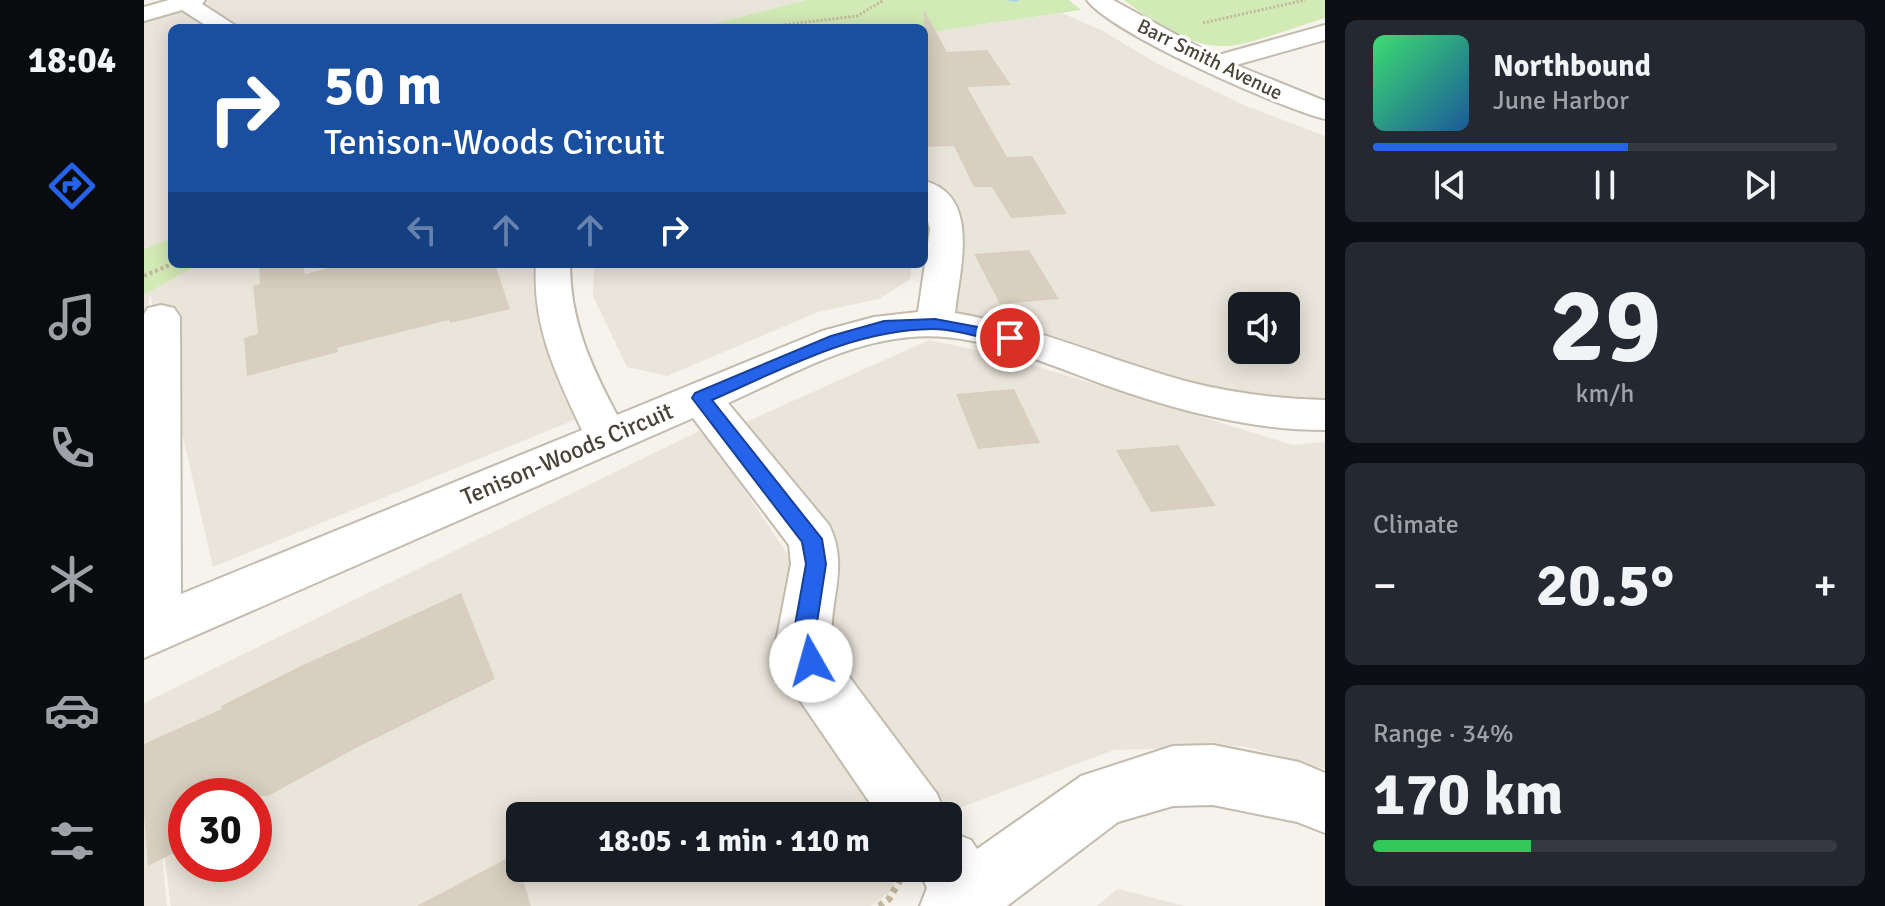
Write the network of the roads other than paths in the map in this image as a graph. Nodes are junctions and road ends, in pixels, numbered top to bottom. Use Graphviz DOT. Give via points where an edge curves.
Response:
graph roads {
  1 [pos="190,1"];
  2 [pos="1103,4"];
  3 [pos="144,14"];
  4 [pos="222,24"];
  5 [pos="1325,32"];
  6 [pos="1214,64"];
  7 [pos="1325,111"];
  8 [pos="928,193"];
  9 [pos="553,268"];
  10 [pos="161,317"];
  11 [pos="935,324"];
  12 [pos="701,398"];
  13 [pos="1325,415"];
  14 [pos="607,437"];
  15 [pos="150,631"];
  16 [pos="905,802"];
  17 [pos="1325,803"];
  18 [pos="957,888"];
  1 -- 3 [label="street"];
  1 -- 4 [label="street"];
  2 -- 6 [label="street, Barr Smith Avenue"];
  5 -- 6 [label="street"];
  6 -- 7 [label="street, Barr Smith Avenue"];
  8 -- 11 [label="street" via="945,214 947,229"];
  9 -- 14 [label="street" via="550,291 557,334"];
  10 -- 15 [label="street"];
  11 -- 12 [label="street, Tenison-Woods Circuit" via="884,327 836,340"];
  11 -- 13 [label="street, Tenison-Woods Circuit" via="1010,338 1226,408"];
  12 -- 14 [label="street, Tenison-Woods Circuit"];
  12 -- 16 [label="street" via="812,539 816,564 803,642 818,680"];
  14 -- 15 [label="street, Tenison-Woods Circuit"];
  17 -- 18 [label="street" via="1299,792 1213,775 1173,776 1102,797"];
}
